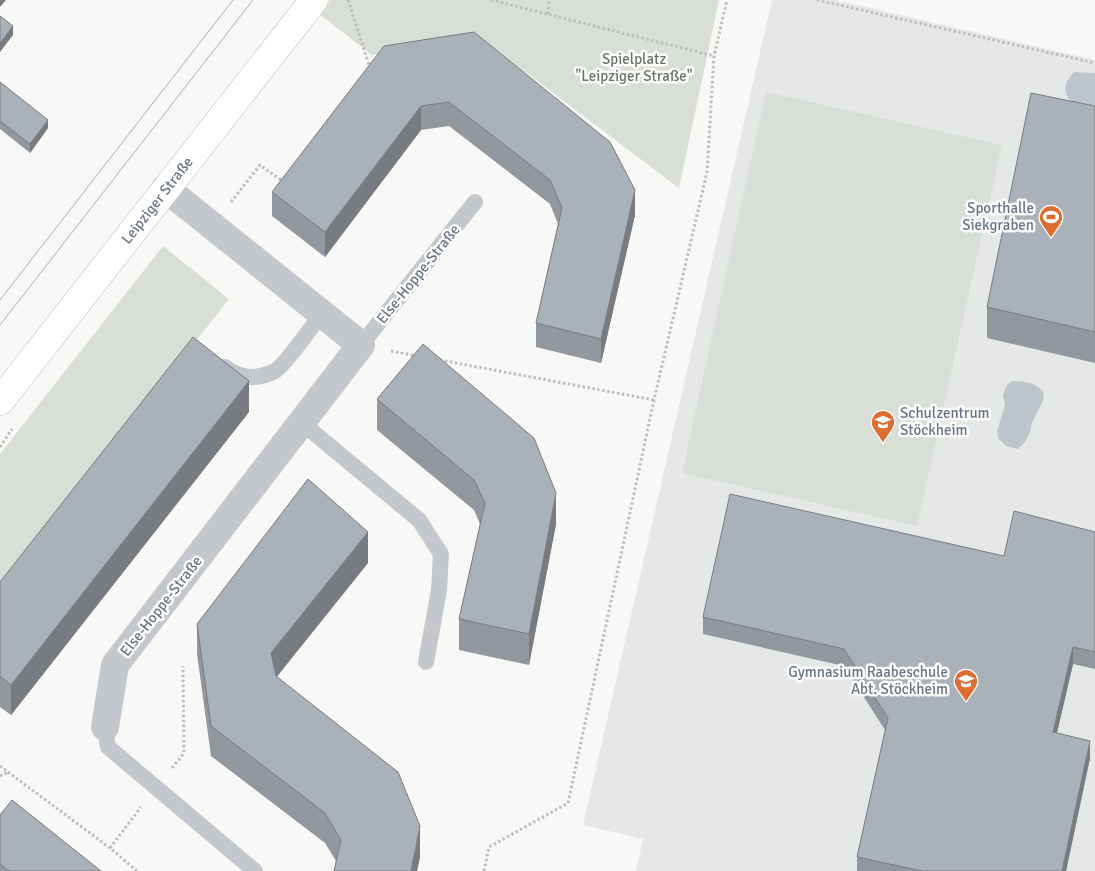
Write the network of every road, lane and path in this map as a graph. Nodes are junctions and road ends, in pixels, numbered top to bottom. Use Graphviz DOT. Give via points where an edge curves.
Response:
graph roads {
  1 [pos="314,0"];
  2 [pos="348,0"];
  3 [pos="491,0"];
  4 [pos="549,0"];
  5 [pos="727,0"];
  6 [pos="817,0"];
  7 [pos="548,14"];
  8 [pos="714,56"];
  9 [pos="1095,63"];
  10 [pos="370,68"];
  11 [pos="290,186"];
  12 [pos="165,188"];
  13 [pos="475,202"];
  14 [pos="213,226"];
  15 [pos="322,313"];
  16 [pos="361,345"];
  17 [pos="211,356"];
  18 [pos="419,356"];
  19 [pos="439,360"];
  20 [pos="0,400"];
  21 [pos="654,400"];
  22 [pos="302,423"];
  23 [pos="426,662"];
  24 [pos="105,727"];
  25 [pos="0,766"];
  26 [pos="9,772"];
  27 [pos="0,776"];
  28 [pos="137,871"];
  29 [pos="255,871"];
  30 [pos="484,871"];
  1 -- 12 [label="street, Leipziger Straße"];
  2 -- 10 [label="path"];
  3 -- 7 [label="path"];
  4 -- 7 [label="path"];
  5 -- 8 [label="path"];
  6 -- 9 [label="path"];
  7 -- 8 [label="path"];
  8 -- 21 [label="path" via="706,172"];
  11 -- 14 [label="path" via="260,165"];
  12 -- 14 [label="street"];
  12 -- 20 [label="street, Leipziger Straße"];
  13 -- 16 [label="lane, Else-Hoppe-Straße"];
  14 -- 15 [label="street"];
  15 -- 16 [label="street"];
  15 -- 17 [label="lane" via="277,370 247,378 232,373"];
  16 -- 18 [label="path"];
  16 -- 22 [label="street, Else-Hoppe-Straße"];
  19 -- 21 [label="path"];
  21 -- 30 [label="path" via="568,803 490,847"];
  22 -- 23 [label="lane" via="419,520 440,554 439,590"];
  22 -- 24 [label="street, Else-Hoppe-Straße" via="115,665"];
  24 -- 29 [label="lane, Else-Hoppe-Straße" via="108,747"];
  25 -- 26 [label="path"];
  26 -- 27 [label="path"];
  26 -- 28 [label="path"];
}
